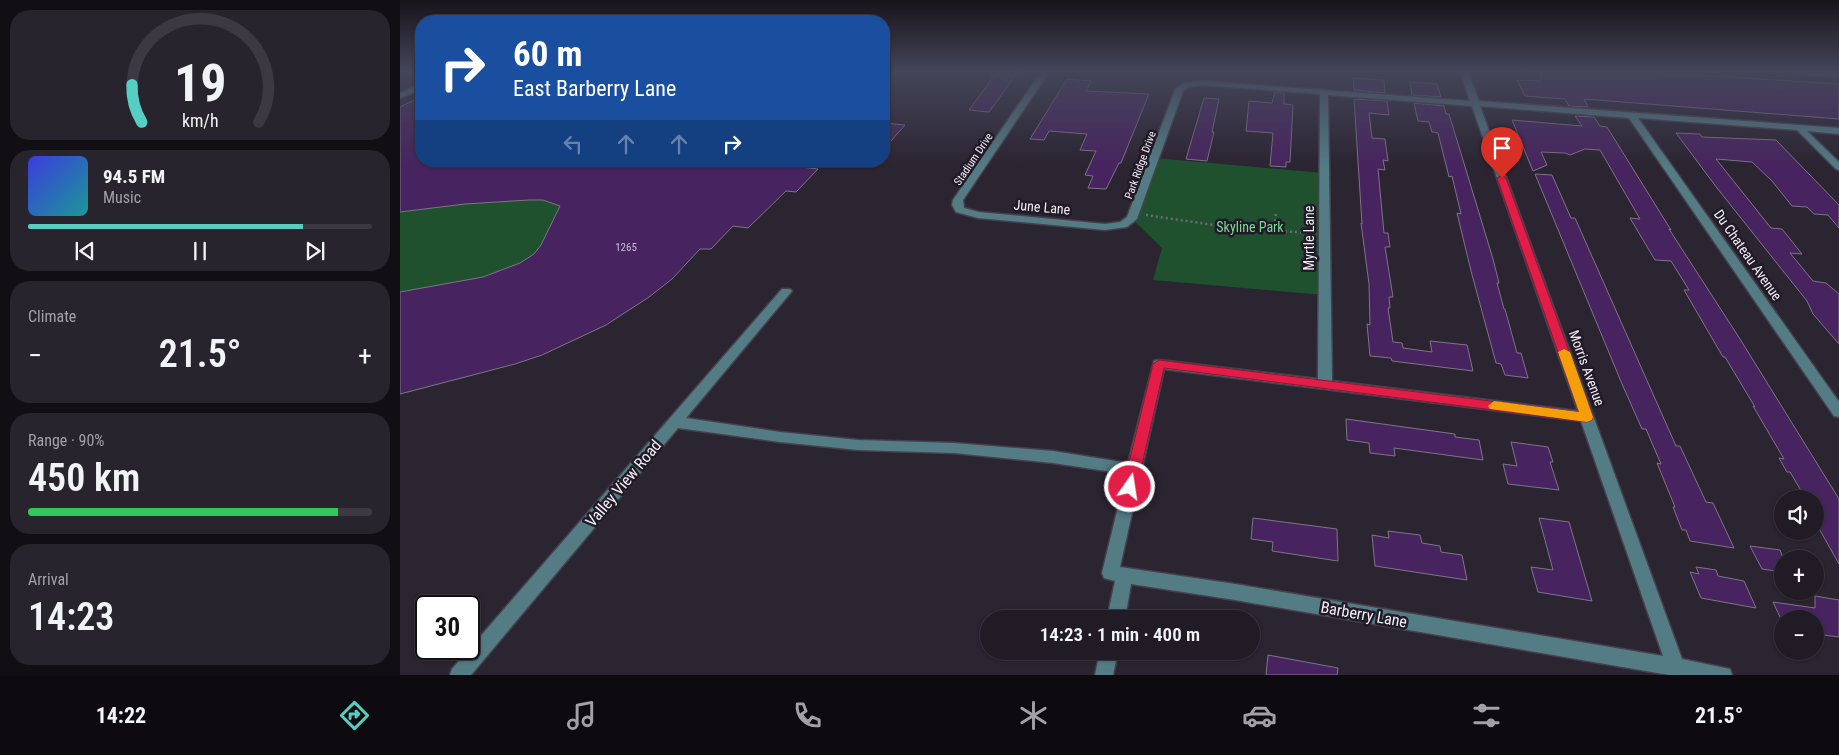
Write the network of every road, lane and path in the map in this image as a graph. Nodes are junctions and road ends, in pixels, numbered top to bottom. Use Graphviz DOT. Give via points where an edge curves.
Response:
graph roads {
  1 [pos="1024,104"];
  2 [pos="1173,104"];
  3 [pos="1324,104"];
  4 [pos="1469,104"];
  5 [pos="1475,104"];
  6 [pos="1632,116"];
  7 [pos="1799,128"];
  8 [pos="1839,131"];
  9 [pos="1839,167"];
  10 [pos="960,210"];
  11 [pos="1276,214"];
  12 [pos="1133,215"];
  13 [pos="1122,225"];
  14 [pos="1274,232"];
  15 [pos="1324,235"];
  16 [pos="786,291"];
  17 [pos="1325,384"];
  18 [pos="1839,412"];
  19 [pos="1587,417"];
  20 [pos="675,422"];
  21 [pos="1134,470"];
  22 [pos="1124,576"];
  23 [pos="1118,610"];
  24 [pos="1107,660"];
  25 [pos="1677,671"];
  26 [pos="459,675"];
  27 [pos="1104,675"];
  28 [pos="1723,675"];
  1 -- 10 [label="street, Stadium Drive" via="958,200"];
  2 -- 12 [label="street, Park Ridge Drive"];
  3 -- 15 [label="street, Myrtle Lane"];
  4 -- 5 [label="street"];
  5 -- 6 [label="street"];
  5 -- 19 [label="street, Morris Avenue"];
  6 -- 7 [label="street"];
  6 -- 18 [label="street, Du Chateau Avenue"];
  7 -- 8 [label="street"];
  7 -- 9 [label="street"];
  10 -- 13 [label="street, June Lane" via="978,215"];
  11 -- 14 [label="path"];
  12 -- 13 [label="street, Park Ridge Drive"];
  12 -- 14 [label="path"];
  14 -- 15 [label="path"];
  15 -- 17 [label="street, Myrtle Lane"];
  16 -- 20 [label="street, Valley View Road"];
  17 -- 19 [label="street"];
  17 -- 21 [label="street" via="1159,364"];
  19 -- 25 [label="street, Morris Avenue"];
  20 -- 21 [label="street" via="858,445 954,448 1053,457"];
  20 -- 26 [label="street, Valley View Road"];
  21 -- 22 [label="street" via="1110,574"];
  22 -- 23 [label="street"];
  22 -- 25 [label="street, Barberry Lane" via="1245,594"];
  24 -- 27 [label="street"];
  25 -- 28 [label="street, Barberry Lane"];
}
